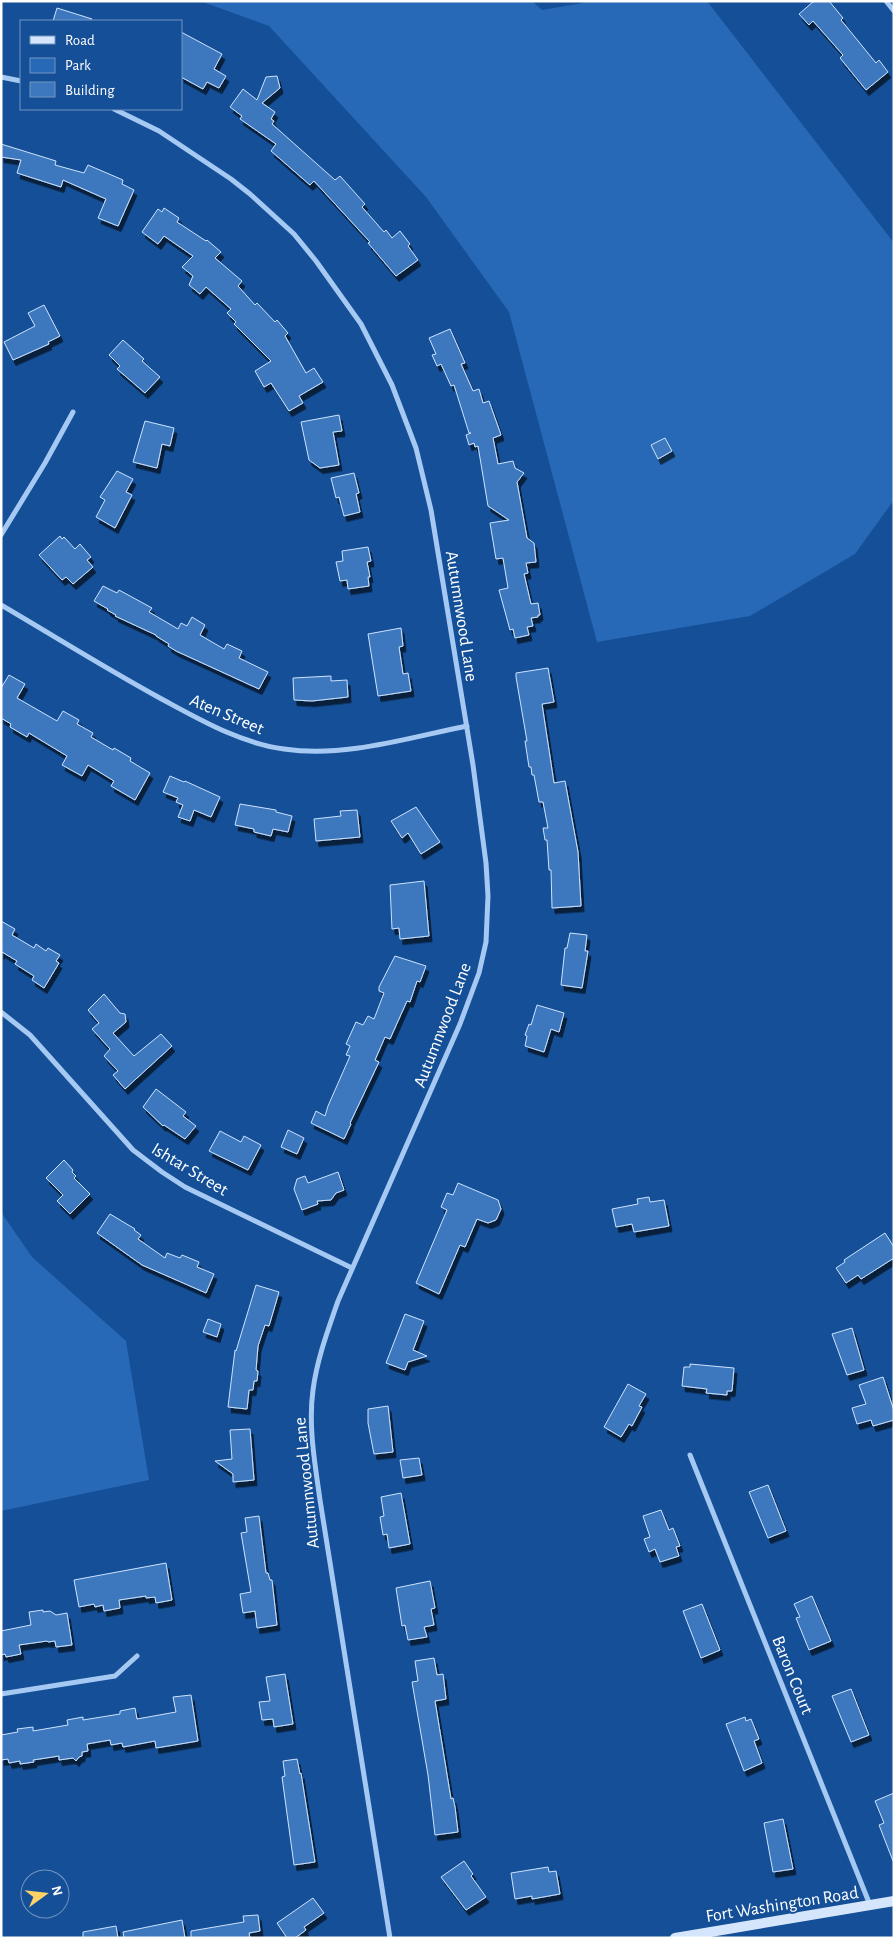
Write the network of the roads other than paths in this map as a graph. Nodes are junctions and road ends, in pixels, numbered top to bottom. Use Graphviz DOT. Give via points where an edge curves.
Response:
graph roads {
  1 [pos="886,1"];
  2 [pos="894,11"];
  3 [pos="1,78"];
  4 [pos="20,81"];
  5 [pos="116,110"];
  6 [pos="73,412"];
  7 [pos="1,535"];
  8 [pos="1,606"];
  9 [pos="467,726"];
  10 [pos="1,1012"];
  11 [pos="352,1268"];
  12 [pos="690,1455"];
  13 [pos="137,1656"];
  14 [pos="1,1694"];
  15 [pos="894,1902"];
  16 [pos="870,1906"];
  17 [pos="390,1938"];
  18 [pos="675,1938"];
  1 -- 2 [label="street"];
  3 -- 4 [label="street"];
  5 -- 9 [label="street, Autumnwood Lane" via="159,131 250,194 294,234 361,324 402,409 421,467"];
  6 -- 7 [label="street"];
  8 -- 9 [label="street, Aten Street" via="178,708 243,739 267,746 284,750 369,747"];
  9 -- 11 [label="street, Autumnwood Lane" via="486,863 486,942 479,973 460,1024"];
  10 -- 11 [label="street, Ishtar Street" via="30,1035 133,1150 162,1172 193,1191"];
  11 -- 17 [label="street, Autumnwood Lane" via="322,1347 313,1390 312,1446"];
  12 -- 16 [label="street, Baron Court"];
  13 -- 14 [label="street" via="115,1676"];
  15 -- 16 [label="main road, Fort Washington Road"];
  16 -- 18 [label="main road, Fort Washington Road"];
}
